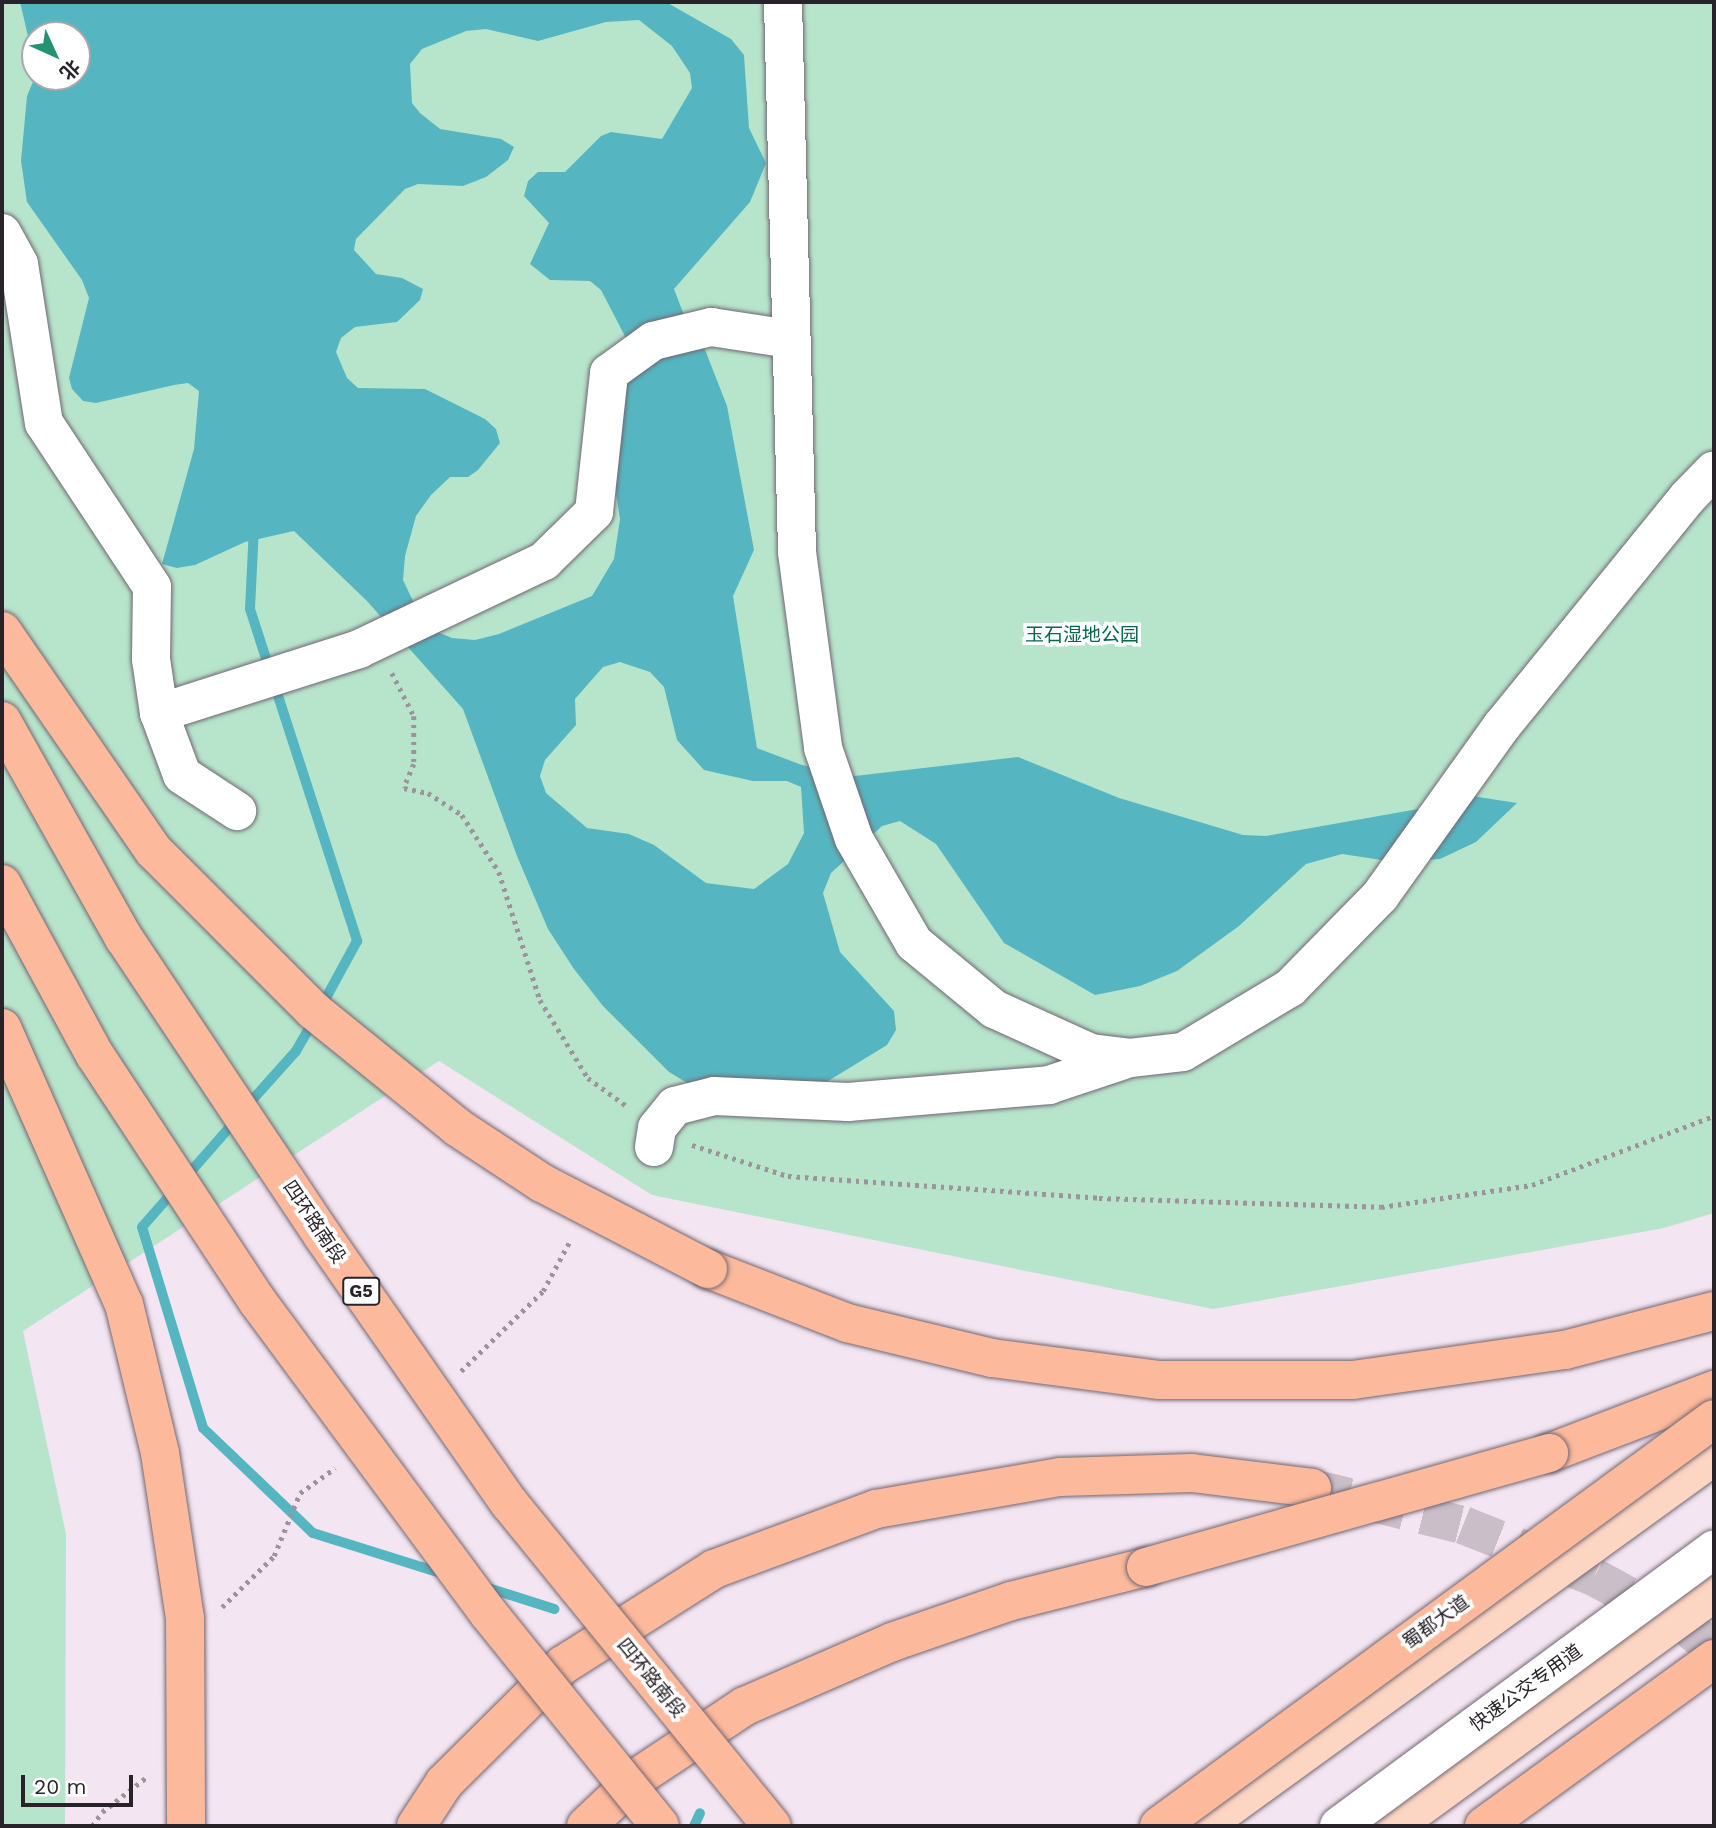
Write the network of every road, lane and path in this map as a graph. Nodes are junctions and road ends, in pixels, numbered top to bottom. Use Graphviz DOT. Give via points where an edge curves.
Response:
graph roads {
  1 [pos="783,2"];
  2 [pos="2,233"];
  3 [pos="790,339"];
  4 [pos="1714,470"];
  5 [pos="2,631"];
  6 [pos="159,713"];
  7 [pos="2,721"];
  8 [pos="237,811"];
  9 [pos="2,884"];
  10 [pos="2,1028"];
  11 [pos="1133,1058"];
  12 [pos="654,1147"];
  13 [pos="573,1236"];
  14 [pos="1714,1311"];
  15 [pos="457,1376"];
  16 [pos="1714,1390"];
  17 [pos="1714,1419"];
  18 [pos="1714,1457"];
  19 [pos="342,1462"];
  20 [pos="1312,1488"];
  21 [pos="282,1537"];
  22 [pos="1714,1550"];
  23 [pos="1714,1593"];
  24 [pos="1714,1659"];
  25 [pos="1714,1676"];
  26 [pos="734,1780"];
  27 [pos="186,1826"];
  28 [pos="415,1826"];
  29 [pos="586,1826"];
  30 [pos="660,1826"];
  31 [pos="772,1826"];
  32 [pos="780,1826"];
  33 [pos="1158,1826"];
  34 [pos="1203,1826"];
  35 [pos="1339,1826"];
  36 [pos="1394,1826"];
  37 [pos="1484,1826"];
  38 [pos="1509,1826"];
  1 -- 3 [label="lane"];
  2 -- 6 [label="lane" via="19,264 44,423 152,587 151,659"];
  3 -- 6 [label="lane" via="712,327 653,341 609,373 593,512 544,561 359,649"];
  3 -- 11 [label="lane" via="797,552 823,748 854,839 914,943 994,1009 1091,1053"];
  4 -- 11 [label="lane" via="1501,727 1380,896 1299,979 1183,1052"];
  5 -- 14 [label="highway, bridge" via="154,850 314,1012 457,1127 542,1183 708,1269 874,1329 992,1358 1160,1380 1353,1380 1565,1350"];
  6 -- 8 [label="lane" via="182,775"];
  7 -- 26 [label="highway, 四环路南段 / G5, bridge" via="124,938 322,1235 510,1504"];
  9 -- 30 [label="highway, bridge" via="95,1055 258,1302 489,1614"];
  10 -- 27 [label="highway, bridge" via="124,1304 160,1453 185,1619"];
  11 -- 12 [label="lane" via="1049,1085 848,1102 714,1096 675,1106 657,1128"];
  13 -- 15 [label="path" via="543,1291"];
  16 -- 29 [label="highway, bridge" via="1549,1453 1011,1601 892,1642 745,1706 638,1777"];
  17 -- 33 [label="highway, 蜀都大道, bridge"];
  18 -- 34 [label="main road"];
  19 -- 21 [label="path" via="300,1493"];
  20 -- 28 [label="highway" via="1192,1473 1060,1477 876,1509 714,1569 563,1665 444,1783"];
  22 -- 35 [label="lane, 快速公交专用道, bridge"];
  23 -- 36 [label="main road"];
  24 -- 37 [label="highway"];
  25 -- 38 [label="highway"];
  26 -- 31 [label="highway, 四环路南段 / G5, bridge"];
  26 -- 32 [label="highway, bridge"];
}
